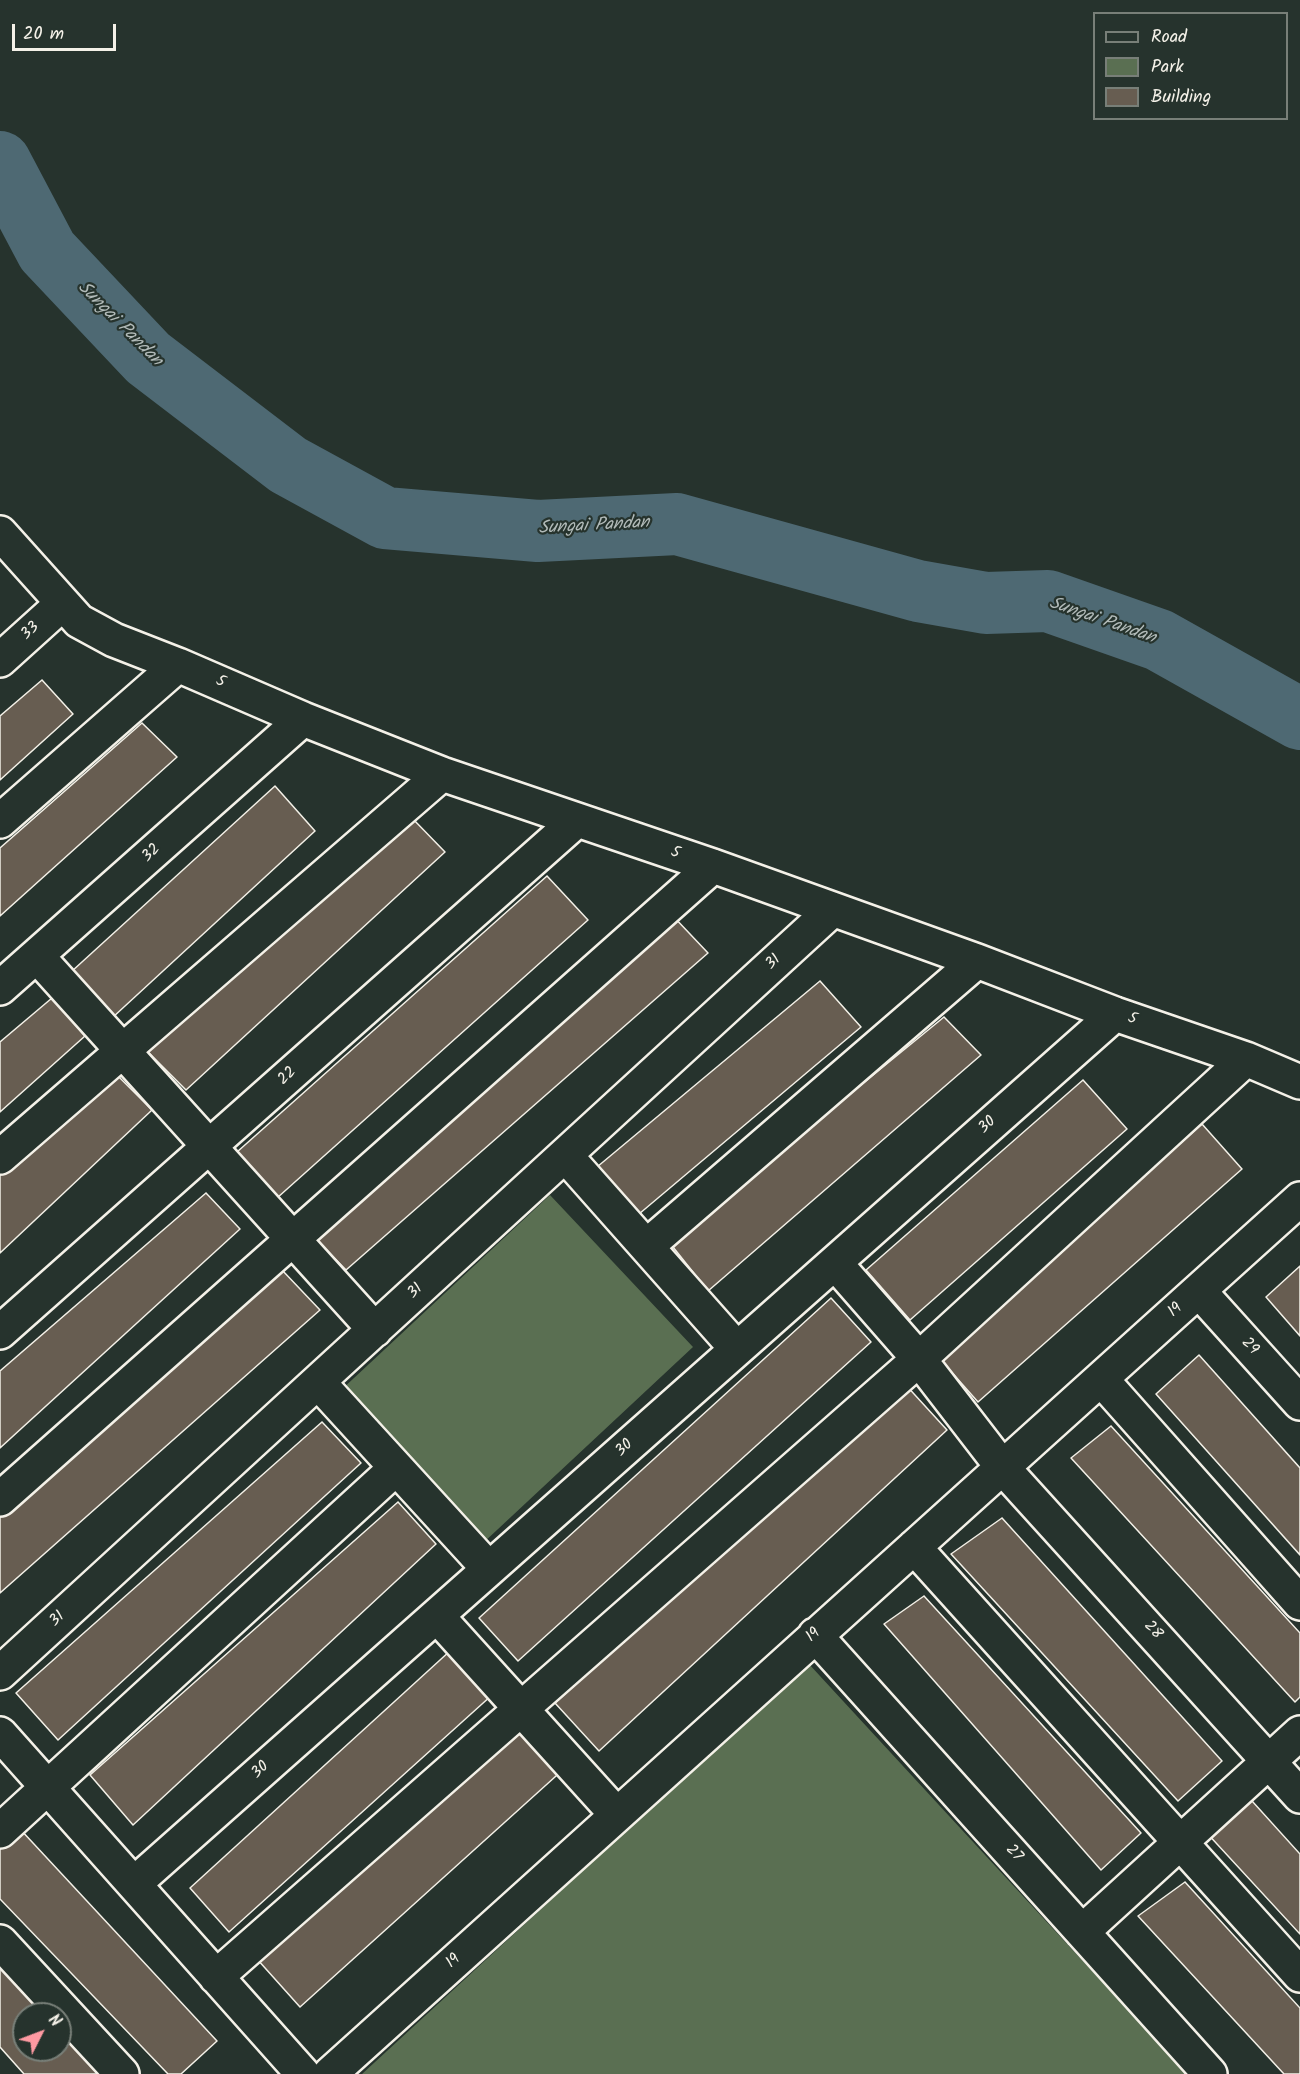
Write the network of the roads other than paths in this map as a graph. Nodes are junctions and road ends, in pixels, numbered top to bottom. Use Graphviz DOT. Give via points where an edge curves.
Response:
graph roads {
  1 [pos="0,533"];
  2 [pos="62,604"];
  3 [pos="0,660"];
  4 [pos="178,665"];
  5 [pos="303,719"];
  6 [pos="442,774"];
  7 [pos="0,821"];
  8 [pos="576,821"];
  9 [pos="714,867"];
  10 [pos="832,910"];
  11 [pos="37,956"];
  12 [pos="977,961"];
  13 [pos="0,988"];
  14 [pos="1115,1014"];
  15 [pos="122,1051"];
  16 [pos="1246,1059"];
  17 [pos="1300,1082"];
  18 [pos="209,1148"];
  19 [pos="565,1155"];
  20 [pos="0,1157"];
  21 [pos="1295,1214"];
  22 [pos="293,1240"];
  23 [pos="647,1246"];
  24 [pos="835,1263"];
  25 [pos="1199,1290"];
  26 [pos="375,1330"];
  27 [pos="0,1332"];
  28 [pos="737,1349"];
  29 [pos="919,1359"];
  30 [pos="1101,1379"];
  31 [pos="318,1382"];
  32 [pos="1300,1403"];
  33 [pos="396,1468"];
  34 [pos="1003,1468"];
  35 [pos="0,1499"];
  36 [pos="914,1547"];
  37 [pos="489,1569"];
  38 [pos="1300,1604"];
  39 [pos="437,1616"];
  40 [pos="815,1635"];
  41 [pos="0,1673"];
  42 [pos="522,1709"];
  43 [pos="1300,1733"];
  44 [pos="0,1734"];
  45 [pos="1270,1761"];
  46 [pos="48,1788"];
  47 [pos="1300,1796"];
  48 [pos="617,1815"];
  49 [pos="0,1831"];
  50 [pos="1180,1842"];
  51 [pos="134,1884"];
  52 [pos="1082,1932"];
  53 [pos="0,1942"];
  54 [pos="1300,1975"];
  55 [pos="216,1977"];
  56 [pos="122,2074"];
  57 [pos="303,2074"];
  58 [pos="330,2074"];
  59 [pos="1210,2074"];
  1 -- 2 [label="street, 5"];
  2 -- 3 [label="street, 33"];
  2 -- 4 [label="street, 5" via="79,621 114,640"];
  4 -- 5 [label="street, 5"];
  4 -- 7 [label="street"];
  5 -- 6 [label="street, 5"];
  5 -- 11 [label="street, 32"];
  6 -- 8 [label="street, 5"];
  6 -- 15 [label="street"];
  8 -- 9 [label="street, 5"];
  8 -- 18 [label="street, 22"];
  9 -- 10 [label="street, 5"];
  9 -- 22 [label="street"];
  10 -- 12 [label="street, 5"];
  10 -- 19 [label="street, 31"];
  11 -- 13 [label="street, 32"];
  11 -- 15 [label="street"];
  12 -- 14 [label="street, 5"];
  12 -- 23 [label="street"];
  14 -- 16 [label="street, 5"];
  14 -- 24 [label="street, 30"];
  15 -- 18 [label="street"];
  15 -- 20 [label="street"];
  16 -- 17 [label="street, 5"];
  16 -- 29 [label="street"];
  18 -- 22 [label="street"];
  18 -- 27 [label="street, 22"];
  19 -- 23 [label="street"];
  19 -- 26 [label="street, 31"];
  21 -- 25 [label="street, 19"];
  22 -- 26 [label="street"];
  22 -- 35 [label="street"];
  23 -- 28 [label="street"];
  24 -- 28 [label="street, 30"];
  24 -- 29 [label="street, 28"];
  25 -- 30 [label="street, 19"];
  25 -- 32 [label="street, 29"];
  26 -- 31 [label="street, 31"];
  28 -- 37 [label="street, 30"];
  29 -- 34 [label="street, 28"];
  29 -- 42 [label="street"];
  30 -- 34 [label="street, 19"];
  30 -- 38 [label="street"];
  31 -- 33 [label="street"];
  31 -- 41 [label="street, 31"];
  33 -- 37 [label="street"];
  33 -- 46 [label="street"];
  34 -- 36 [label="street, 19"];
  34 -- 45 [label="street, 28"];
  36 -- 40 [label="street, 19"];
  36 -- 50 [label="street"];
  37 -- 39 [label="street, 30"];
  39 -- 42 [label="street"];
  39 -- 51 [label="street, 30"];
  40 -- 48 [label="street, 19"];
  40 -- 52 [label="street, 27"];
  42 -- 48 [label="street"];
  42 -- 55 [label="street"];
  43 -- 45 [label="street"];
  44 -- 46 [label="street"];
  45 -- 47 [label="street, 28"];
  45 -- 50 [label="street"];
  46 -- 49 [label="street"];
  46 -- 51 [label="street"];
  48 -- 58 [label="street, 19"];
  50 -- 52 [label="street"];
  50 -- 54 [label="street"];
  51 -- 55 [label="street"];
  52 -- 59 [label="street, 27"];
  53 -- 56 [label="street"];
  55 -- 57 [label="street"];
}
